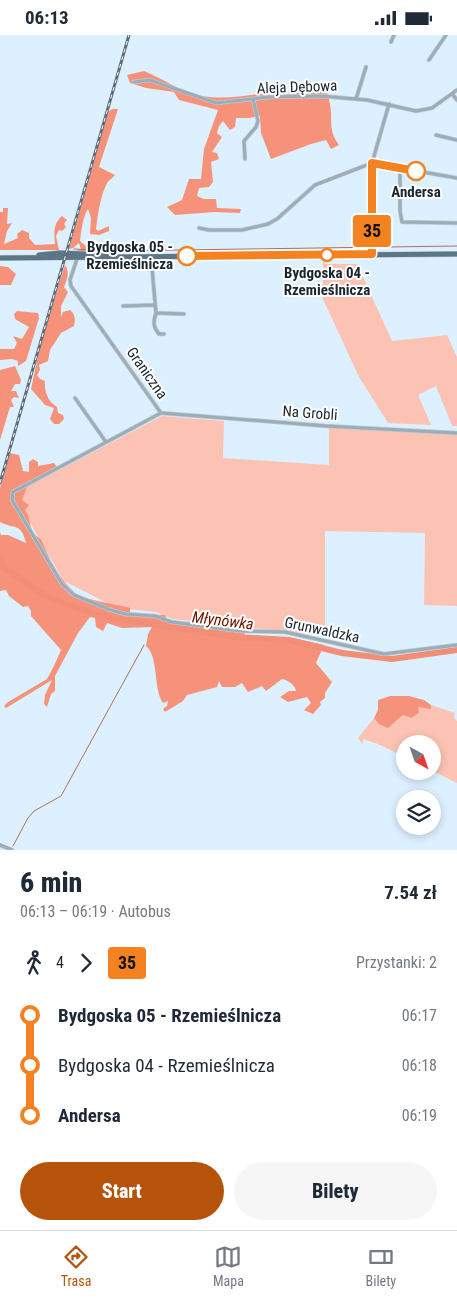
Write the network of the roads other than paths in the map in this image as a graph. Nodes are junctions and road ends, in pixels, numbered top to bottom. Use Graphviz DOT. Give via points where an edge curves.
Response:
graph roads {
  1 [pos="394,35"];
  2 [pos="446,35"];
  3 [pos="391,42"];
  4 [pos="429,59"];
  5 [pos="366,67"];
  6 [pos="134,82"];
  7 [pos="457,90"];
  8 [pos="453,95"];
  9 [pos="253,99"];
  10 [pos="356,99"];
  11 [pos="457,100"];
  12 [pos="389,104"];
  13 [pos="436,135"];
  14 [pos="457,140"];
  15 [pos="245,159"];
  16 [pos="372,163"];
  17 [pos="400,168"];
  18 [pos="457,177"];
  19 [pos="457,223"];
  20 [pos="199,228"];
  21 [pos="83,254"];
  22 [pos="372,254"];
  23 [pos="457,254"];
  24 [pos="118,256"];
  25 [pos="151,256"];
  26 [pos="0,258"];
  27 [pos="14,258"];
  28 [pos="76,258"];
  29 [pos="154,305"];
  30 [pos="123,306"];
  31 [pos="156,313"];
  32 [pos="184,314"];
  33 [pos="164,334"];
  34 [pos="75,398"];
  35 [pos="161,413"];
  36 [pos="457,433"];
  37 [pos="106,442"];
  38 [pos="17,489"];
  39 [pos="457,645"];
  40 [pos="0,845"];
  41 [pos="12,850"];
  1 -- 3 [label="street"];
  2 -- 4 [label="street"];
  5 -- 10 [label="street"];
  6 -- 9 [label="street, Aleja Dębowa" via="150,80 216,103"];
  7 -- 8 [label="street, Aleja Dębowa"];
  8 -- 11 [label="street"];
  8 -- 12 [label="street, Aleja Dębowa" via="423,111"];
  9 -- 10 [label="street, Aleja Dębowa" via="322,96"];
  9 -- 15 [label="street" via="258,121 244,141"];
  10 -- 12 [label="street, Aleja Dębowa"];
  12 -- 16 [label="street"];
  13 -- 14 [label="street"];
  16 -- 17 [label="street"];
  16 -- 20 [label="street" via="314,185 268,224 242,230"];
  16 -- 22 [label="street"];
  17 -- 18 [label="street"];
  17 -- 19 [label="street" via="402,223"];
  21 -- 24 [label="main road"];
  21 -- 27 [label="main road"];
  21 -- 28 [label="street"];
  22 -- 23 [label="main road"];
  22 -- 25 [label="main road"];
  24 -- 25 [label="main road"];
  24 -- 28 [label="main road"];
  25 -- 29 [label="street"];
  26 -- 27 [label="main road"];
  27 -- 28 [label="main road"];
  28 -- 35 [label="street, Graniczna" via="71,286"];
  29 -- 30 [label="street"];
  29 -- 31 [label="street"];
  31 -- 32 [label="street"];
  31 -- 33 [label="street" via="155,329"];
  34 -- 37 [label="street"];
  35 -- 36 [label="street, Na Grobli"];
  35 -- 37 [label="street, Graniczna"];
  37 -- 38 [label="street, Graniczna"];
  38 -- 39 [label="street, Grunwaldzka" via="11,496 12,500 62,584 74,595 108,609 240,631 285,631 384,654"];
  40 -- 41 [label="street"];
}
